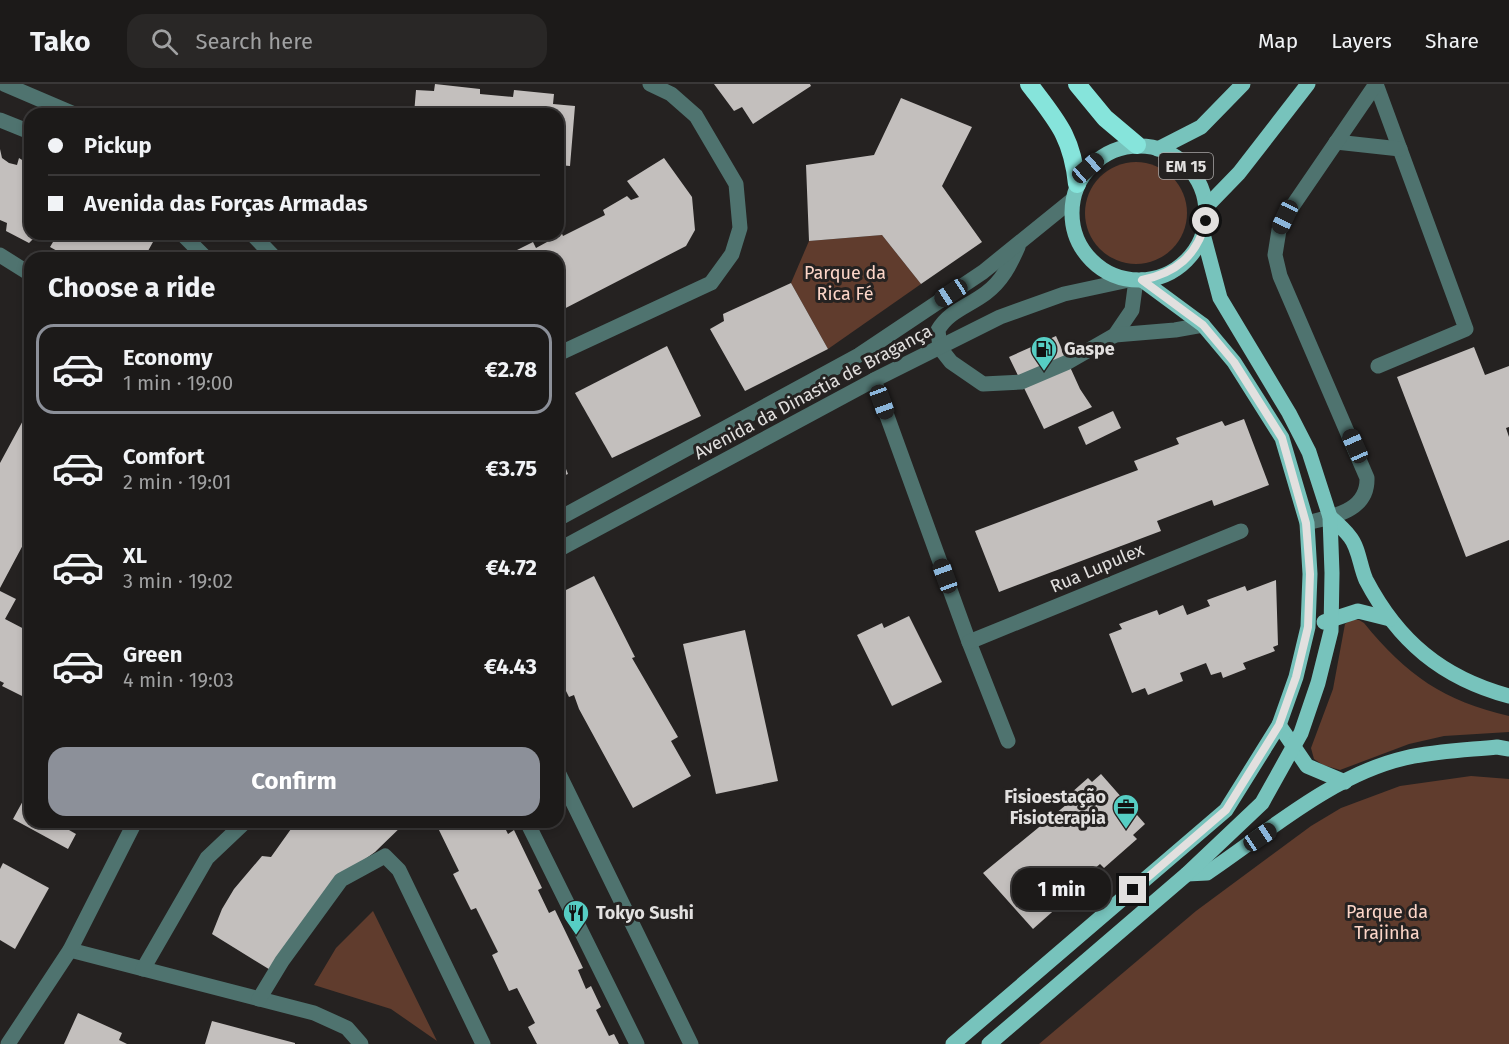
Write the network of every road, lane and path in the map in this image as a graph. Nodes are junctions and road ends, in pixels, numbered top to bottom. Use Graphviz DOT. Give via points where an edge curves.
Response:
graph roads {
  1 [pos="4,84"];
  2 [pos="650,84"];
  3 [pos="1029,84"];
  4 [pos="1077,84"];
  5 [pos="1243,84"];
  6 [pos="1308,84"];
  7 [pos="1376,84"];
  8 [pos="61,108"];
  9 [pos="0,120"];
  10 [pos="24,130"];
  11 [pos="1336,142"];
  12 [pos="1137,146"];
  13 [pos="1158,148"];
  14 [pos="1400,148"];
  15 [pos="1075,192"];
  16 [pos="1206,207"];
  17 [pos="1203,234"];
  18 [pos="188,240"];
  19 [pos="258,240"];
  20 [pos="1020,245"];
  21 [pos="200,252"];
  22 [pos="269,252"];
  23 [pos="0,255"];
  24 [pos="24,270"];
  25 [pos="1136,280"];
  26 [pos="1203,325"];
  27 [pos="1114,335"];
  28 [pos="940,348"];
  29 [pos="564,351"];
  30 [pos="1378,366"];
  31 [pos="874,380"];
  32 [pos="564,516"];
  33 [pos="1330,517"];
  34 [pos="1306,523"];
  35 [pos="1241,531"];
  36 [pos="564,547"];
  37 [pos="1390,619"];
  38 [pos="1331,620"];
  39 [pos="1308,627"];
  40 [pos="969,642"];
  41 [pos="1509,696"];
  42 [pos="1279,725"];
  43 [pos="1008,741"];
  44 [pos="1294,746"];
  45 [pos="1505,747"];
  46 [pos="1346,782"];
  47 [pos="564,784"];
  48 [pos="132,828"];
  49 [pos="239,828"];
  50 [pos="530,828"];
  51 [pos="1187,874"];
  52 [pos="70,950"];
  53 [pos="143,969"];
  54 [pos="259,999"];
  55 [pos="8,1044"];
  56 [pos="361,1044"];
  57 [pos="483,1044"];
  58 [pos="637,1044"];
  59 [pos="691,1044"];
  60 [pos="953,1044"];
  61 [pos="989,1044"];
  1 -- 8 [label="street"];
  2 -- 29 [label="street" via="671,94 696,116 736,184 740,228 732,254 711,283"];
  3 -- 15 [label="highway" via="1064,131 1074,156"];
  4 -- 12 [label="highway" via="1105,118"];
  5 -- 13 [label="main road" via="1201,127"];
  6 -- 16 [label="main road" via="1239,173"];
  7 -- 11 [label="street"];
  7 -- 14 [label="street"];
  9 -- 10 [label="street"];
  11 -- 14 [label="street"];
  11 -- 33 [label="street" via="1285,217 1275,255 1280,276 1367,478 1365,497 1360,503"];
  12 -- 13 [label="main road, EM 15"];
  12 -- 15 [label="main road, EM 15" via="1118,148 1102,156 1088,168"];
  13 -- 16 [label="main road, EM 15" via="1191,171"];
  14 -- 30 [label="street" via="1466,329"];
  15 -- 20 [label="street, Avenida da Dinastia de Bragança"];
  15 -- 25 [label="main road" via="1071,222 1090,261 1108,273"];
  16 -- 17 [label="main road, EM 15"];
  17 -- 25 [label="main road, EM 15" via="1194,252 1179,267 1161,276"];
  17 -- 33 [label="main road, EM 15" via="1220,298 1309,452"];
  18 -- 21 [label="street"];
  19 -- 22 [label="street"];
  20 -- 28 [label="street" via="1001,278 986,294 943,321 938,330"];
  20 -- 32 [label="street, Avenida da Dinastia de Bragança" via="859,356"];
  23 -- 24 [label="street"];
  25 -- 26 [label="main road"];
  25 -- 27 [label="street" via="1132,310"];
  25 -- 28 [label="street, Avenida da Dinastia de Bragança" via="1054,298 1000,317"];
  26 -- 27 [label="street"];
  26 -- 34 [label="main road" via="1234,362 1282,438"];
  27 -- 28 [label="street" via="1068,362 1021,382 983,384 951,362"];
  28 -- 31 [label="street, Avenida da Dinastia de Bragança"];
  31 -- 36 [label="street, Avenida da Dinastia de Bragança"];
  31 -- 40 [label="street"];
  33 -- 34 [label="street"];
  33 -- 37 [label="main road" via="1351,538 1365,578"];
  33 -- 38 [label="main road, EM 15"];
  34 -- 39 [label="main road" via="1310,574"];
  35 -- 40 [label="street, Rua Lupulex"];
  37 -- 38 [label="main road" via="1358,611"];
  37 -- 41 [label="main road" via="1419,652 1454,675"];
  38 -- 39 [label="main road"];
  38 -- 44 [label="main road, EM 15" via="1318,683"];
  39 -- 42 [label="main road"];
  40 -- 43 [label="street"];
  42 -- 44 [label="main road"];
  42 -- 60 [label="main road" via="1226,810"];
  44 -- 46 [label="main road" via="1307,765"];
  44 -- 51 [label="main road, EM 15" via="1262,803"];
  45 -- 46 [label="main road" via="1405,758"];
  46 -- 51 [label="main road" via="1207,873"];
  47 -- 59 [label="street"];
  48 -- 52 [label="street"];
  49 -- 53 [label="street" via="207,858"];
  50 -- 58 [label="street"];
  51 -- 61 [label="main road, EM 15"];
  52 -- 53 [label="street"];
  52 -- 55 [label="street"];
  53 -- 54 [label="street"];
  54 -- 56 [label="street" via="314,1013 347,1028"];
  54 -- 57 [label="street" via="341,880 385,856 399,870"];
}
